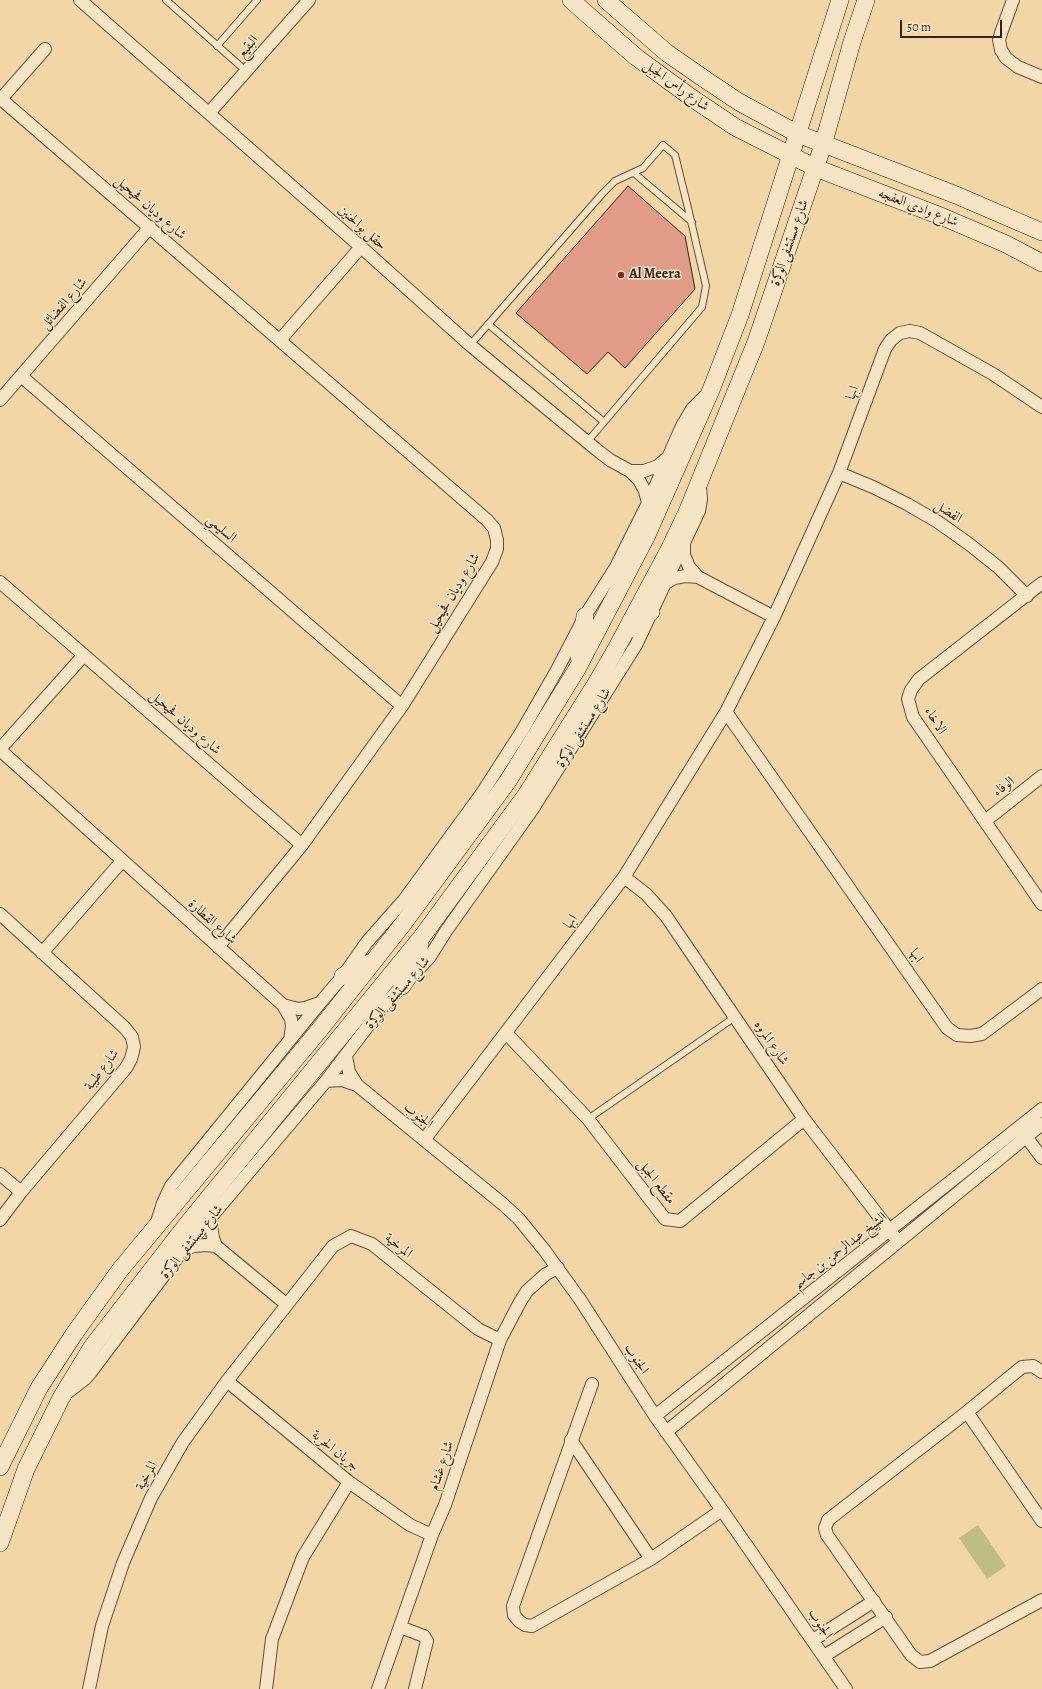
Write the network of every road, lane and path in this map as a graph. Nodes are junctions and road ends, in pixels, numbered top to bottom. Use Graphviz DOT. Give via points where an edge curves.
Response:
graph roads {
  1 [pos="80,0"];
  2 [pos="166,0"];
  3 [pos="257,0"];
  4 [pos="308,0"];
  5 [pos="571,0"];
  6 [pos="606,0"];
  7 [pos="840,0"];
  8 [pos="866,0"];
  9 [pos="1013,0"];
  10 [pos="217,46"];
  11 [pos="44,49"];
  12 [pos="246,72"];
  13 [pos="1042,77"];
  14 [pos="1,99"];
  15 [pos="209,113"];
  16 [pos="798,134"];
  17 [pos="823,145"];
  18 [pos="792,157"];
  19 [pos="816,168"];
  20 [pos="634,172"];
  21 [pos="692,223"];
  22 [pos="150,227"];
  23 [pos="1042,232"];
  24 [pos="361,247"];
  25 [pos="1042,263"];
  26 [pos="488,324"];
  27 [pos="280,340"];
  28 [pos="470,345"];
  29 [pos="21,376"];
  30 [pos="710,390"];
  31 [pos="0,400"];
  32 [pos="1042,407"];
  33 [pos="604,422"];
  34 [pos="587,442"];
  35 [pos="668,457"];
  36 [pos="630,471"];
  37 [pos="839,473"];
  38 [pos="700,482"];
  39 [pos="648,503"];
  40 [pos="684,542"];
  41 [pos="698,577"];
  42 [pos="0,582"];
  43 [pos="1042,583"];
  44 [pos="664,584"];
  45 [pos="1027,596"];
  46 [pos="651,612"];
  47 [pos="585,616"];
  48 [pos="774,617"];
  49 [pos="624,634"];
  50 [pos="84,655"];
  51 [pos="577,669"];
  52 [pos="402,706"];
  53 [pos="726,712"];
  54 [pos="0,749"];
  55 [pos="1042,776"];
  56 [pos="985,821"];
  57 [pos="302,845"];
  58 [pos="122,861"];
  59 [pos="624,877"];
  60 [pos="1042,904"];
  61 [pos="0,914"];
  62 [pos="421,938"];
  63 [pos="218,947"];
  64 [pos="42,952"];
  65 [pos="374,960"];
  66 [pos="343,976"];
  67 [pos="402,986"];
  68 [pos="1042,989"];
  69 [pos="320,1003"];
  70 [pos="283,1005"];
  71 [pos="735,1017"];
  72 [pos="506,1033"];
  73 [pos="290,1041"];
  74 [pos="346,1056"];
  75 [pos="326,1081"];
  76 [pos="357,1085"];
  77 [pos="1042,1109"];
  78 [pos="588,1119"];
  79 [pos="804,1119"];
  80 [pos="1042,1124"];
  81 [pos="1022,1132"];
  82 [pos="424,1140"];
  83 [pos="1042,1158"];
  84 [pos="0,1174"];
  85 [pos="21,1192"];
  86 [pos="210,1219"];
  87 [pos="0,1220"];
  88 [pos="156,1227"];
  89 [pos="890,1231"];
  90 [pos="898,1241"];
  91 [pos="216,1246"];
  92 [pos="184,1250"];
  93 [pos="558,1268"];
  94 [pos="286,1304"];
  95 [pos="500,1340"];
  96 [pos="1042,1372"];
  97 [pos="227,1381"];
  98 [pos="592,1384"];
  99 [pos="61,1398"];
  100 [pos="967,1412"];
  101 [pos="655,1416"];
  102 [pos="666,1432"];
  103 [pos="571,1440"];
  104 [pos="0,1467"];
  105 [pos="349,1482"];
  106 [pos="722,1510"];
  107 [pos="1042,1521"];
  108 [pos="432,1535"];
  109 [pos="0,1543"];
  110 [pos="650,1559"];
  111 [pos="1042,1600"];
  112 [pos="874,1601"];
  113 [pos="886,1617"];
  114 [pos="400,1627"];
  115 [pos="813,1640"];
  116 [pos="824,1656"];
  117 [pos="89,1689"];
  118 [pos="266,1689"];
  119 [pos="378,1689"];
  120 [pos="415,1689"];
  121 [pos="846,1689"];
  1 -- 15 [label="street, حقل بوالحنين"];
  2 -- 10 [label="lane"];
  3 -- 10 [label="lane"];
  4 -- 12 [label="street, البقيع"];
  5 -- 18 [label="street, شارع رأس الجبل" via="636,57 692,98 735,127"];
  6 -- 16 [label="street, شارع رأس الجبل" via="667,53 739,102"];
  7 -- 16 [label="street, شارع مستشفى الوكرة"];
  8 -- 17 [label="street, شارع مستشفى الوكرة"];
  9 -- 13 [label="street" via="999,40 1001,50 1006,58 1018,67"];
  10 -- 12 [label="lane"];
  11 -- 14 [label="street, شارع وديان فحيحيل"];
  12 -- 15 [label="street, البقيع"];
  14 -- 22 [label="street, شارع وديان فحيحيل"];
  15 -- 24 [label="street, حقل بوالحنين"];
  16 -- 17 [label="street, شارع وادي العفجه"];
  16 -- 18 [label="street, شارع مستشفى الوكرة"];
  17 -- 19 [label="street, شارع مستشفى الوكرة"];
  17 -- 23 [label="street, شارع وادي العفجه" via="951,193"];
  18 -- 19 [label="street, شارع وادي العفجه"];
  18 -- 30 [label="street, شارع مستشفى الوكرة" via="740,315"];
  19 -- 25 [label="street, شارع وادي العفجه" via="943,217 1006,244"];
  19 -- 38 [label="street, شارع مستشفى الوكرة" via="756,342"];
  20 -- 21 [label="lane"];
  20 -- 21 [label="lane" via="643,168 663,145 675,155"];
  20 -- 26 [label="lane" via="615,181 602,194"];
  21 -- 33 [label="lane" via="706,286 702,307"];
  22 -- 27 [label="street, شارع وديان فحيحيل"];
  22 -- 29 [label="street, شارع الفضائل"];
  24 -- 27 [label="street"];
  24 -- 28 [label="street, حقل بوالحنين"];
  26 -- 28 [label="lane"];
  26 -- 33 [label="lane"];
  27 -- 52 [label="street, شارع وديان فحيحيل" via="494,528 497,549 492,562"];
  28 -- 34 [label="street, حقل بوالحنين"];
  29 -- 31 [label="street, شارع الفضائل"];
  29 -- 52 [label="street, السليمي"];
  30 -- 35 [label="street, شارع مستشفى الوكرة" via="692,409"];
  30 -- 51 [label="street, شارع مستشفى الوكرة" via="646,537"];
  32 -- 37 [label="street, ابها" via="993,374 920,333 900,333 891,340 886,349"];
  33 -- 34 [label="lane"];
  34 -- 36 [label="street, حقل بوالحنين" via="610,460"];
  35 -- 36 [label="street" via="658,466 644,471"];
  35 -- 39 [label="street, شارع مستشفى الوكرة"];
  36 -- 39 [label="street, حقل بوالحنين" via="642,485"];
  37 -- 45 [label="street, الفضل" via="873,487 938,522 998,567"];
  37 -- 48 [label="street, ابها"];
  38 -- 40 [label="street, شارع مستشفى الوكرة" via="699,511"];
  38 -- 49 [label="street, شارع مستشفى الوكرة" via="670,548"];
  39 -- 47 [label="street, شارع مستشفى الوكرة" via="616,567"];
  40 -- 41 [label="street" via="684,555 689,567"];
  40 -- 44 [label="street, شارع مستشفى الوكرة"];
  41 -- 44 [label="street" via="674,578"];
  41 -- 48 [label="street"];
  42 -- 50 [label="street, شارع وديان فحيحيل"];
  43 -- 45 [label="street, الاخاء"];
  44 -- 46 [label="street, شارع مستشفى الوكرة"];
  45 -- 56 [label="street, الاخاء" via="919,679 908,699 913,717"];
  46 -- 49 [label="street"];
  46 -- 67 [label="street, شارع مستشفى الوكرة" via="636,645 532,810 446,930 429,958"];
  47 -- 51 [label="street"];
  47 -- 66 [label="street, شارع مستشفى الوكرة" via="548,688 482,793 404,900 367,942"];
  48 -- 53 [label="street, ابها"];
  49 -- 62 [label="street, شارع مستشفى الوكرة" via="598,682 526,795"];
  50 -- 54 [label="street"];
  50 -- 57 [label="street, شارع وديان فحيحيل"];
  51 -- 65 [label="street, شارع مستشفى الوكرة" via="508,781"];
  52 -- 57 [label="street, شارع وديان فحيحيل"];
  53 -- 59 [label="street, ابها"];
  53 -- 68 [label="street, ابها" via="947,1028 957,1035 982,1034"];
  54 -- 58 [label="street, شارع القطارة"];
  55 -- 56 [label="street, الوفاء"];
  56 -- 60 [label="street, الاخاء"];
  57 -- 63 [label="street, شارع وديان فحيحيل"];
  58 -- 63 [label="street, شارع القطارة"];
  58 -- 64 [label="street"];
  59 -- 71 [label="street, شارع المروه" via="646,894 666,916"];
  59 -- 72 [label="street, ابها"];
  61 -- 64 [label="street, شارع طيبة"];
  62 -- 67 [label="street" via="412,970"];
  62 -- 99 [label="street, شارع مستشفى الوكرة" via="140,1284 92,1347"];
  63 -- 70 [label="street, شارع القطارة"];
  64 -- 85 [label="street, شارع طيبة" via="125,1028 132,1037 134,1048 126,1068"];
  65 -- 66 [label="street"];
  65 -- 88 [label="street, شارع مستشفى الوكرة"];
  66 -- 69 [label="street, شارع مستشفى الوكرة"];
  67 -- 74 [label="street, شارع مستشفى الوكرة"];
  69 -- 70 [label="street" via="298,1009"];
  69 -- 73 [label="street, شارع مستشفى الوكرة"];
  70 -- 73 [label="street, شارع القطارة" via="291,1019"];
  71 -- 78 [label="lane"];
  71 -- 79 [label="street, شارع المروه"];
  72 -- 78 [label="street, مقطع الجبل"];
  72 -- 82 [label="street, ابها"];
  73 -- 88 [label="street, شارع مستشفى الوكرة" via="171,1186"];
  74 -- 75 [label="street, شارع مستشفى الوكرة"];
  74 -- 76 [label="street, الجنوب" via="349,1072"];
  75 -- 76 [label="street, الجنوب" via="342,1080"];
  75 -- 86 [label="street, شارع مستشفى الوكرة"];
  76 -- 82 [label="street, الجنوب"];
  77 -- 81 [label="street, الشيخ عبدالرحمن بن جاسم"];
  78 -- 79 [label="street, مقطع الجبل" via="665,1219 680,1221"];
  79 -- 89 [label="street, شارع المروه"];
  80 -- 81 [label="street, الشيخ عبدالرحمن بن جاسم"];
  81 -- 83 [label="street"];
  81 -- 89 [label="street, الشيخ عبدالرحمن بن جاسم"];
  81 -- 90 [label="street, الشيخ عبدالرحمن بن جاسم"];
  82 -- 93 [label="street, الجنوب" via="514,1214"];
  84 -- 85 [label="street"];
  85 -- 87 [label="street, شارع طيبة"];
  86 -- 91 [label="street"];
  86 -- 92 [label="street, شارع مستشفى الوكرة"];
  88 -- 104 [label="street, شارع مستشفى الوكرة" via="120,1270 74,1334 39,1388"];
  89 -- 90 [label="street, شارع المروه"];
  89 -- 101 [label="street, الشيخ عبدالرحمن بن جاسم"];
  90 -- 102 [label="street, الشيخ عبدالرحمن بن جاسم"];
  91 -- 92 [label="street"];
  91 -- 94 [label="street"];
  92 -- 99 [label="street, شارع مستشفى الوكرة" via="91,1372"];
  93 -- 95 [label="street, شارع غشام" via="527,1291"];
  93 -- 101 [label="street, الجنوب"];
  94 -- 95 [label="street, المرخية" via="333,1246 351,1236 372,1244 478,1329"];
  94 -- 97 [label="street, المرخية"];
  95 -- 108 [label="street, شارع غشام" via="445,1505"];
  96 -- 100 [label="street" via="1033,1366 1022,1368"];
  97 -- 105 [label="street, جريان الحربة"];
  97 -- 117 [label="street, المرخية" via="183,1442 151,1498 123,1563 102,1626"];
  98 -- 103 [label="street"];
  99 -- 109 [label="street, شارع مستشفى الوكرة" via="26,1469"];
  100 -- 107 [label="street"];
  100 -- 112 [label="street" via="828,1520 825,1528 827,1535"];
  101 -- 102 [label="street, الجنوب"];
  102 -- 106 [label="street, الجنوب"];
  103 -- 110 [label="street"];
  103 -- 110 [label="street" via="513,1606 514,1615 519,1622 532,1626"];
  105 -- 108 [label="street, جريان الحربة" via="410,1525"];
  105 -- 118 [label="street" via="303,1557 272,1639"];
  106 -- 110 [label="street"];
  106 -- 115 [label="street, الجنوب"];
  108 -- 114 [label="street, شارع غشام"];
  111 -- 113 [label="street" via="930,1661 920,1662 911,1655"];
  112 -- 113 [label="street"];
  112 -- 115 [label="street"];
  113 -- 116 [label="street"];
  114 -- 119 [label="street, شارع غشام"];
  114 -- 120 [label="street" via="424,1636 428,1641"];
  115 -- 116 [label="street, الجنوب"];
  116 -- 121 [label="street, الجنوب"];
}
